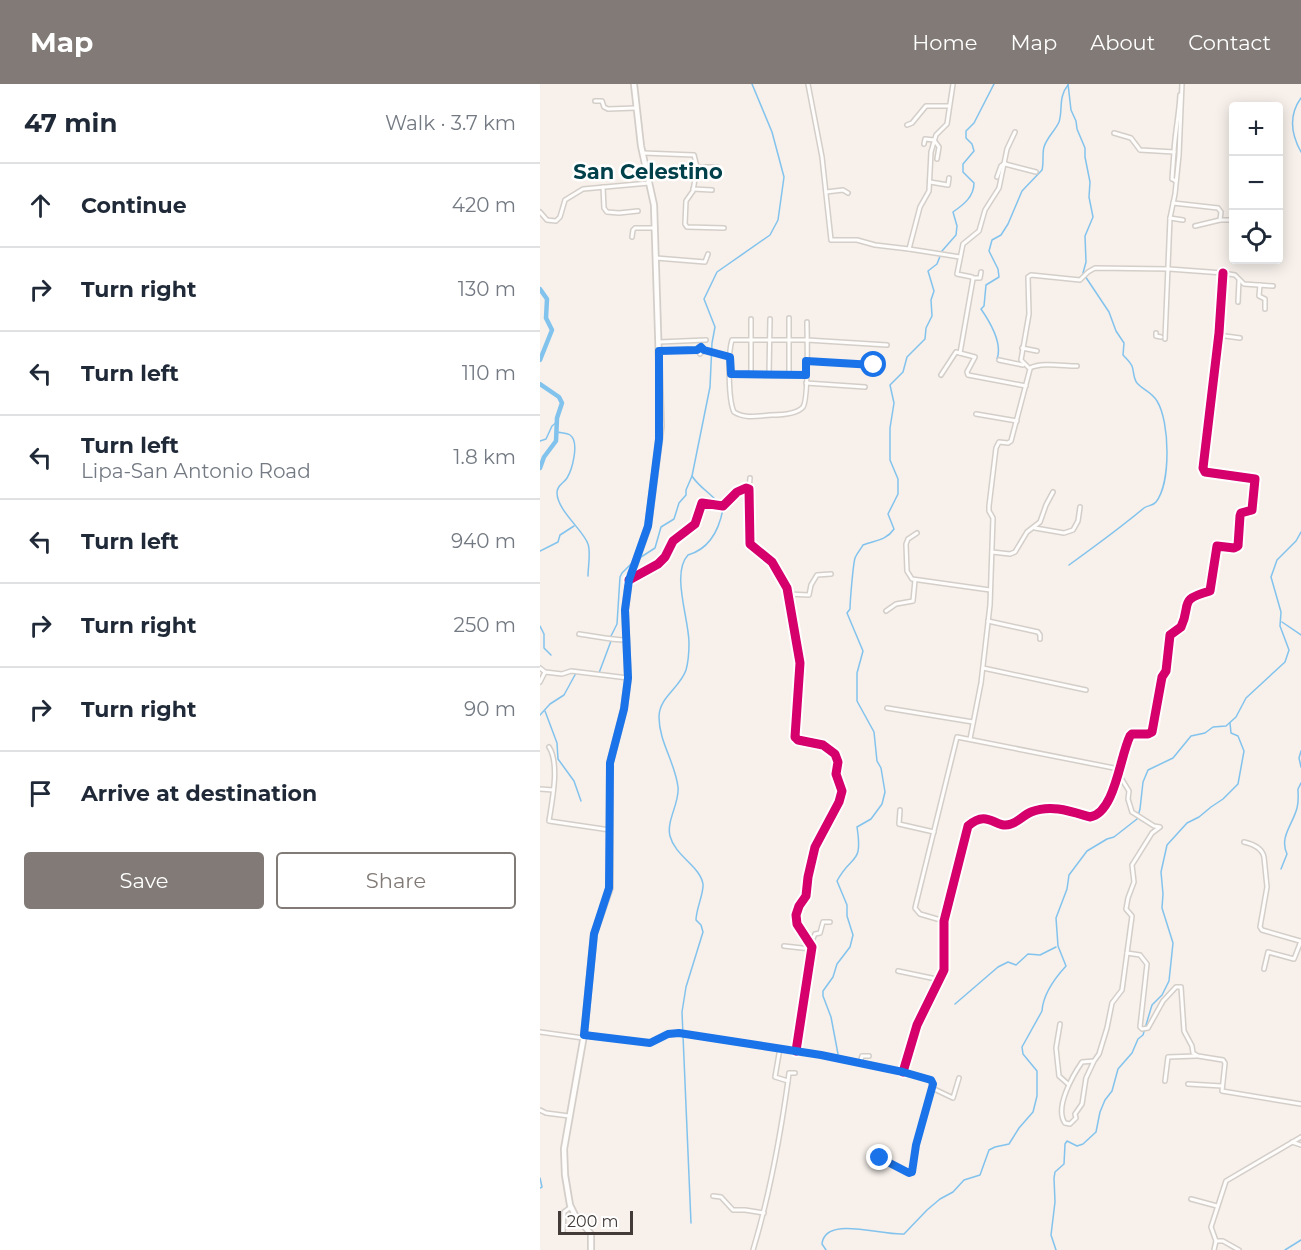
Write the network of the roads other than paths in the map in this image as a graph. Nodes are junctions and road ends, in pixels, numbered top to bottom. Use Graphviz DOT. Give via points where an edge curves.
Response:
graph roads {
  1 [pos="634,84"];
  2 [pos="808,84"];
  3 [pos="953,84"];
  4 [pos="1181,84"];
  5 [pos="595,101"];
  6 [pos="949,106"];
  7 [pos="636,108"];
  8 [pos="907,125"];
  9 [pos="1015,132"];
  10 [pos="1114,133"];
  11 [pos="934,140"];
  12 [pos="924,144"];
  13 [pos="1174,152"];
  14 [pos="642,153"];
  15 [pos="937,159"];
  16 [pos="1005,163"];
  17 [pos="697,167"];
  18 [pos="717,167"];
  19 [pos="1036,172"];
  20 [pos="997,177"];
  21 [pos="949,178"];
  22 [pos="1176,181"];
  23 [pos="930,182"];
  24 [pos="651,183"];
  25 [pos="603,187"];
  26 [pos="693,189"];
  27 [pos="712,190"];
  28 [pos="826,192"];
  29 [pos="848,193"];
  30 [pos="1173,203"];
  31 [pos="638,211"];
  32 [pos="540,212"];
  33 [pos="1170,218"];
  34 [pos="1183,220"];
  35 [pos="1220,220"];
  36 [pos="1229,220"];
  37 [pos="1195,226"];
  38 [pos="655,228"];
  39 [pos="724,228"];
  40 [pos="632,237"];
  41 [pos="909,249"];
  42 [pos="708,254"];
  43 [pos="960,257"];
  44 [pos="656,258"];
  45 [pos="1169,269"];
  46 [pos="981,272"];
  47 [pos="1222,273"];
  48 [pos="973,278"];
  49 [pos="1239,280"];
  50 [pos="1260,285"];
  51 [pos="1273,286"];
  52 [pos="1238,302"];
  53 [pos="1265,309"];
  54 [pos="789,318"];
  55 [pos="751,319"];
  56 [pos="770,319"];
  57 [pos="807,322"];
  58 [pos="1156,333"];
  59 [pos="1218,335"];
  60 [pos="1240,338"];
  61 [pos="706,340"];
  62 [pos="751,340"];
  63 [pos="770,340"];
  64 [pos="789,340"];
  65 [pos="807,340"];
  66 [pos="659,342"];
  67 [pos="887,345"];
  68 [pos="1022,348"];
  69 [pos="659,351"];
  70 [pos="1037,351"];
  71 [pos="960,353"];
  72 [pos="730,357"];
  73 [pos="999,360"];
  74 [pos="806,361"];
  75 [pos="874,365"];
  76 [pos="1024,365"];
  77 [pos="1077,366"];
  78 [pos="1030,368"];
  79 [pos="731,374"];
  80 [pos="750,374"];
  81 [pos="769,375"];
  82 [pos="789,375"];
  83 [pos="806,375"];
  84 [pos="941,375"];
  85 [pos="806,383"];
  86 [pos="1026,386"];
  87 [pos="865,387"];
  88 [pos="976,414"];
  89 [pos="1017,421"];
  90 [pos="750,478"];
  91 [pos="749,489"];
  92 [pos="1053,492"];
  93 [pos="1080,507"];
  94 [pos="1033,528"];
  95 [pos="917,533"];
  96 [pos="992,552"];
  97 [pos="831,574"];
  98 [pos="629,580"];
  99 [pos="915,580"];
  100 [pos="990,590"];
  101 [pos="788,594"];
  102 [pos="886,611"];
  103 [pos="988,621"];
  104 [pos="579,634"];
  105 [pos="1040,639"];
  106 [pos="626,640"];
  107 [pos="540,668"];
  108 [pos="983,668"];
  109 [pos="545,672"];
  110 [pos="628,678"];
  111 [pos="540,682"];
  112 [pos="1086,690"];
  113 [pos="886,708"];
  114 [pos="973,722"];
  115 [pos="970,739"];
  116 [pos="549,747"];
  117 [pos="1119,771"];
  118 [pos="540,789"];
  119 [pos="553,790"];
  120 [pos="900,810"];
  121 [pos="610,830"];
  122 [pos="934,832"];
  123 [pos="1244,842"];
  124 [pos="944,921"];
  125 [pos="830,922"];
  126 [pos="1301,941"];
  127 [pos="811,943"];
  128 [pos="784,946"];
  129 [pos="812,949"];
  130 [pos="1127,953"];
  131 [pos="1264,969"];
  132 [pos="898,970"];
  133 [pos="940,980"];
  134 [pos="1060,1024"];
  135 [pos="540,1032"];
  136 [pos="584,1037"];
  137 [pos="780,1048"];
  138 [pos="796,1051"];
  139 [pos="863,1051"];
  140 [pos="862,1056"];
  141 [pos="869,1056"];
  142 [pos="1198,1056"];
  143 [pos="1094,1061"];
  144 [pos="860,1064"];
  145 [pos="903,1072"];
  146 [pos="795,1073"];
  147 [pos="960,1078"];
  148 [pos="788,1081"];
  149 [pos="1165,1082"];
  150 [pos="1068,1084"];
  151 [pos="1188,1084"];
  152 [pos="1222,1086"];
  153 [pos="932,1088"];
  154 [pos="1301,1104"];
  155 [pos="540,1110"];
  156 [pos="570,1116"];
  157 [pos="1301,1137"];
  158 [pos="1292,1142"];
  159 [pos="1301,1145"];
  160 [pos="880,1158"];
  161 [pos="713,1196"];
  162 [pos="1191,1199"];
  163 [pos="1217,1206"];
  164 [pos="571,1207"];
  165 [pos="764,1213"];
  166 [pos="563,1232"];
  167 [pos="1216,1241"];
  168 [pos="591,1250"];
  169 [pos="753,1250"];
  170 [pos="1214,1250"];
  171 [pos="1239,1250"];
  1 -- 7 [label="main road"];
  2 -- 28 [label="street"];
  3 -- 6 [label="street"];
  4 -- 13 [label="street"];
  4 -- 22 [label="street"];
  5 -- 7 [label="street" via="602,101 608,109"];
  6 -- 8 [label="street" via="926,106"];
  6 -- 11 [label="street" via="946,124"];
  7 -- 14 [label="main road"];
  9 -- 16 [label="street" via="1006,149"];
  10 -- 13 [label="street" via="1131,138 1140,150"];
  11 -- 12 [label="street" via="925,139"];
  11 -- 15 [label="street" via="939,147"];
  11 -- 23 [label="street"];
  13 -- 22 [label="street" via="1172,179"];
  14 -- 17 [label="street" via="692,154 696,156"];
  14 -- 24 [label="main road"];
  16 -- 19 [label="street"];
  16 -- 20 [label="street"];
  16 -- 43 [label="street" via="999,188 985,210 981,228 964,243"];
  17 -- 18 [label="street"];
  17 -- 26 [label="street"];
  21 -- 23 [label="street" via="948,185"];
  22 -- 30 [label="street"];
  23 -- 41 [label="street"];
  24 -- 25 [label="street"];
  24 -- 38 [label="main road"];
  25 -- 31 [label="street" via="607,212"];
  25 -- 32 [label="street" via="583,189 568,197 556,221 547,220"];
  26 -- 27 [label="street"];
  26 -- 39 [label="street" via="686,201 686,226"];
  28 -- 29 [label="street"];
  28 -- 41 [label="street" via="831,240"];
  30 -- 33 [label="street"];
  30 -- 35 [label="street" via="1218,208"];
  33 -- 34 [label="street"];
  33 -- 45 [label="street"];
  35 -- 36 [label="street"];
  35 -- 37 [label="street"];
  38 -- 40 [label="street" via="635,228"];
  38 -- 44 [label="main road"];
  41 -- 43 [label="street"];
  42 -- 44 [label="street" via="705,262"];
  43 -- 48 [label="street" via="957,275"];
  44 -- 66 [label="main road"];
  45 -- 47 [label="street"];
  45 -- 58 [label="street" via="1163,337"];
  45 -- 68 [label="street" via="1095,268 1084,277 1031,275"];
  46 -- 48 [label="street" via="980,278"];
  47 -- 49 [label="street"];
  47 -- 59 [label="street"];
  48 -- 71 [label="street"];
  49 -- 50 [label="street"];
  49 -- 52 [label="street"];
  50 -- 51 [label="street"];
  50 -- 53 [label="street" via="1259,296 1265,299"];
  54 -- 64 [label="street"];
  55 -- 62 [label="street"];
  56 -- 63 [label="street"];
  57 -- 65 [label="street"];
  59 -- 60 [label="street"];
  59 -- 117 [label="street" via="1203,470 1255,479 1252,508 1240,514 1237,547 1216,548 1210,591 1198,593 1187,602 1181,627 1170,635 1152,732 1130,736"];
  61 -- 66 [label="street"];
  62 -- 63 [label="street"];
  62 -- 72 [label="street" via="731,340"];
  62 -- 80 [label="street"];
  63 -- 64 [label="street"];
  63 -- 81 [label="street"];
  64 -- 65 [label="street"];
  64 -- 82 [label="street"];
  65 -- 67 [label="street"];
  65 -- 74 [label="street"];
  66 -- 69 [label="main road"];
  68 -- 70 [label="street"];
  68 -- 76 [label="street"];
  69 -- 72 [label="street" via="697,350 700,354 704,350"];
  69 -- 98 [label="main road" via="659,439 648,526"];
  71 -- 84 [label="street" via="954,353"];
  71 -- 86 [label="street" via="975,357 968,375"];
  72 -- 79 [label="street"];
  73 -- 76 [label="street"];
  74 -- 75 [label="street"];
  74 -- 83 [label="street"];
  76 -- 78 [label="street"];
  77 -- 78 [label="street" via="1040,364"];
  78 -- 86 [label="street"];
  79 -- 80 [label="street"];
  79 -- 85 [label="street" via="732,408 743,416 799,410 806,398"];
  80 -- 81 [label="street"];
  81 -- 82 [label="street"];
  82 -- 83 [label="street"];
  83 -- 85 [label="street"];
  85 -- 87 [label="street"];
  86 -- 89 [label="street"];
  88 -- 89 [label="street"];
  89 -- 96 [label="street" via="1010,443 997,444 989,506 993,518"];
  90 -- 91 [label="street"];
  91 -- 98 [label="street" via="738,492 723,506 702,503 695,525 673,541 665,557"];
  91 -- 101 [label="street" via="750,544 772,562"];
  92 -- 94 [label="street" via="1040,522"];
  93 -- 94 [label="street" via="1073,530 1064,533"];
  94 -- 96 [label="street" via="1012,554"];
  95 -- 99 [label="street" via="906,544 907,571"];
  96 -- 100 [label="street"];
  97 -- 101 [label="street" via="817,575 809,595"];
  98 -- 106 [label="main road"];
  99 -- 100 [label="street"];
  99 -- 102 [label="street" via="913,601 896,604"];
  100 -- 103 [label="street"];
  101 -- 127 [label="street" via="800,663 795,737 823,745 835,754 842,791 815,847 806,897 796,915 797,924"];
  103 -- 105 [label="street" via="1038,632"];
  103 -- 108 [label="street"];
  104 -- 106 [label="street"];
  106 -- 110 [label="main road"];
  107 -- 109 [label="street"];
  108 -- 112 [label="street"];
  108 -- 114 [label="street"];
  109 -- 110 [label="street"];
  109 -- 111 [label="street"];
  110 -- 121 [label="main road" via="610,763"];
  113 -- 114 [label="street"];
  114 -- 115 [label="street"];
  115 -- 117 [label="street"];
  115 -- 122 [label="street" via="958,736 955,740"];
  116 -- 119 [label="street" via="554,755"];
  117 -- 124 [label="street" via="1113,791 1092,818 1058,807 1033,811 1012,824 983,818 968,826"];
  117 -- 130 [label="street" via="1129,791 1132,812 1160,827 1152,833 1132,867 1134,882 1126,909 1132,915"];
  118 -- 119 [label="street"];
  119 -- 121 [label="street" via="549,821"];
  120 -- 122 [label="street" via="899,824"];
  121 -- 136 [label="main road" via="609,888 594,934"];
  122 -- 124 [label="street" via="915,908 920,914"];
  123 -- 126 [label="street" via="1257,847 1264,857 1267,887 1260,927"];
  124 -- 133 [label="street" via="945,963"];
  125 -- 127 [label="street" via="823,923"];
  126 -- 131 [label="street" via="1294,959 1268,952"];
  127 -- 129 [label="street"];
  128 -- 129 [label="street"];
  129 -- 138 [label="street"];
  130 -- 142 [label="street" via="1140,956 1147,964 1140,1027 1148,1028 1163,1001 1176,987 1181,987 1185,1033"];
  130 -- 143 [label="street" via="1122,990 1112,1003 1100,1054"];
  132 -- 133 [label="street"];
  133 -- 145 [label="street" via="918,1025"];
  134 -- 150 [label="street" via="1056,1048 1059,1076"];
  135 -- 136 [label="street"];
  136 -- 137 [label="street" via="650,1043 679,1033"];
  136 -- 156 [label="main road"];
  137 -- 138 [label="street"];
  137 -- 148 [label="street" via="775,1077"];
  138 -- 144 [label="street"];
  139 -- 140 [label="street"];
  140 -- 141 [label="street"];
  140 -- 144 [label="street"];
  142 -- 149 [label="street" via="1168,1057"];
  142 -- 152 [label="street" via="1225,1061"];
  143 -- 150 [label="street" via="1082,1062"];
  143 -- 150 [label="street" via="1086,1078 1082,1104 1070,1124 1062,1118"];
  144 -- 145 [label="street"];
  145 -- 153 [label="street" via="931,1080"];
  146 -- 148 [label="street" via="789,1073"];
  147 -- 153 [label="street" via="953,1098"];
  148 -- 165 [label="street"];
  151 -- 152 [label="street"];
  152 -- 154 [label="street" via="1222,1091"];
  153 -- 160 [label="street" via="912,1172"];
  155 -- 156 [label="street"];
  156 -- 164 [label="main road" via="564,1162"];
  157 -- 158 [label="street"];
  158 -- 159 [label="street"];
  158 -- 163 [label="street" via="1229,1179"];
  161 -- 165 [label="street" via="721,1197 733,1210"];
  162 -- 163 [label="street"];
  163 -- 167 [label="street" via="1211,1227"];
  164 -- 166 [label="street" via="564,1211"];
  164 -- 168 [label="main road" via="591,1234"];
  165 -- 169 [label="street"];
  167 -- 170 [label="street"];
  167 -- 171 [label="street"];
}
